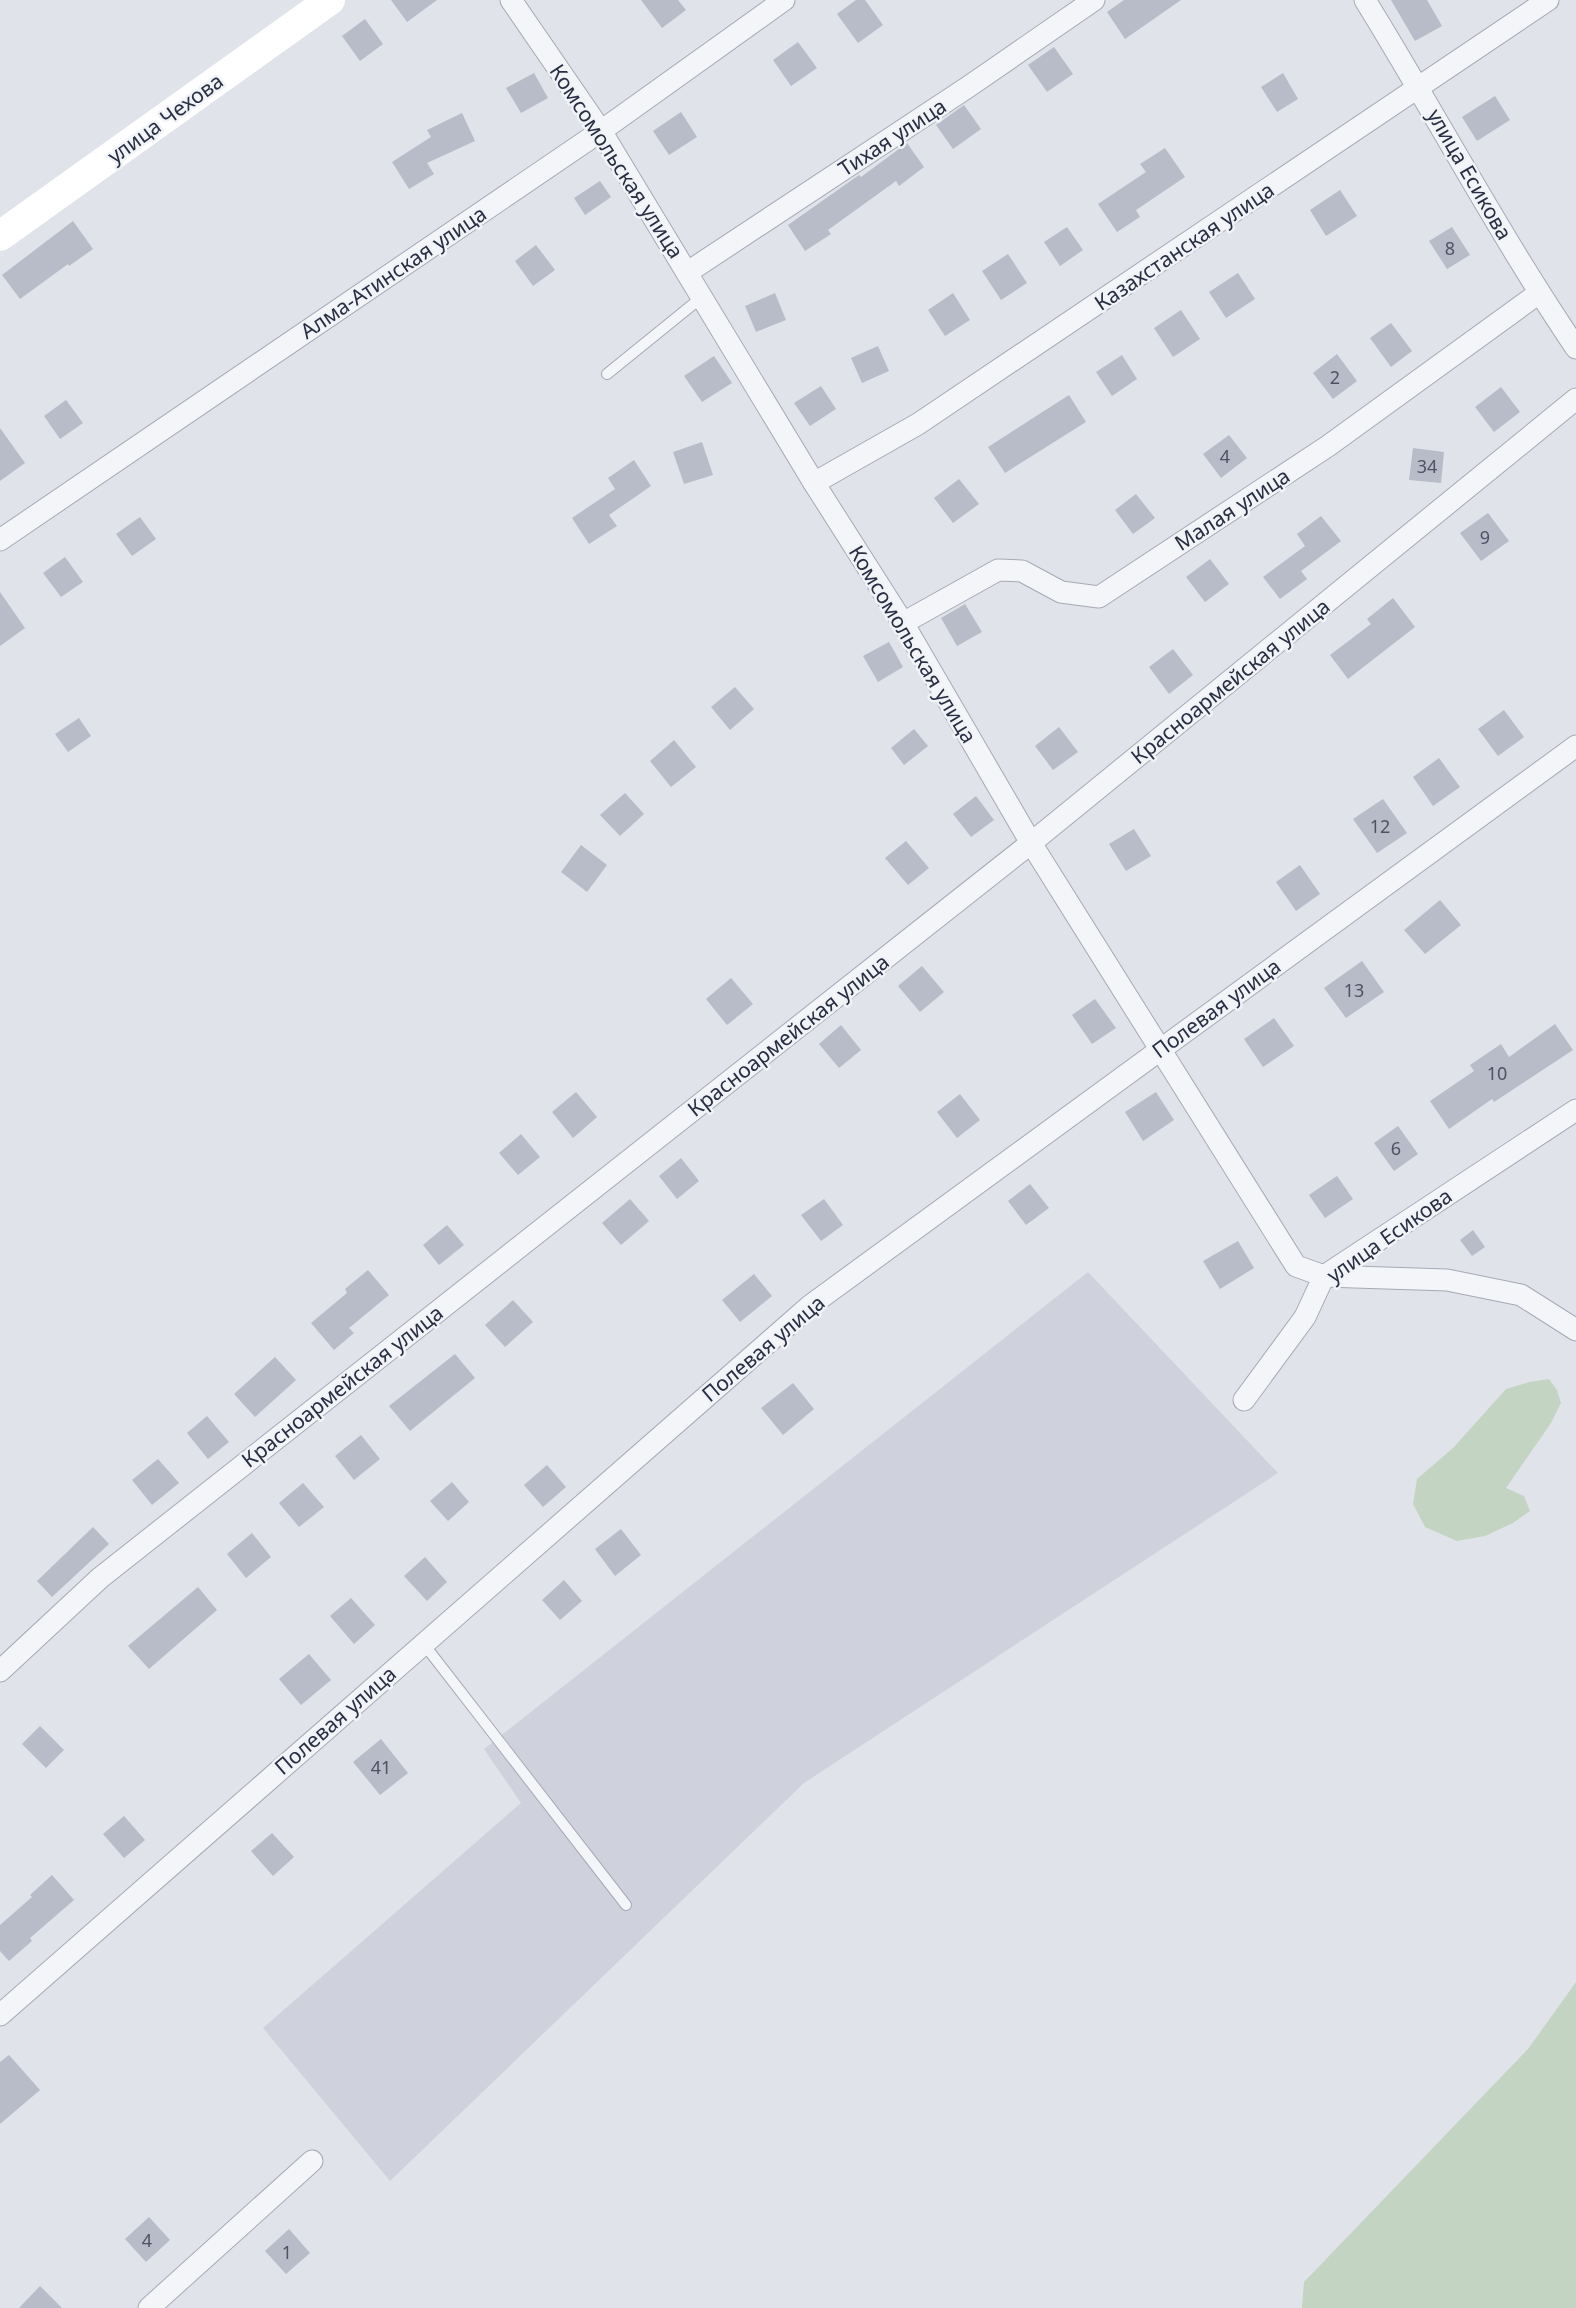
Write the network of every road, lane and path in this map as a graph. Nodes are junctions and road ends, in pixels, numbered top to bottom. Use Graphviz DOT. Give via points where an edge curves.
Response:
graph roads {
  1 [pos="330,0"];
  2 [pos="511,0"];
  3 [pos="784,0"];
  4 [pos="1094,0"];
  5 [pos="1365,0"];
  6 [pos="1548,0"];
  7 [pos="1419,88"];
  8 [pos="601,131"];
  9 [pos="0,236"];
  10 [pos="688,272"];
  11 [pos="1539,293"];
  12 [pos="702,296"];
  13 [pos="1576,348"];
  14 [pos="607,374"];
  15 [pos="1576,399"];
  16 [pos="814,483"];
  17 [pos="0,540"];
  18 [pos="904,623"];
  19 [pos="1576,746"];
  20 [pos="1031,843"];
  21 [pos="1160,1049"];
  22 [pos="1576,1110"];
  23 [pos="1324,1276"];
  24 [pos="1576,1330"];
  25 [pos="1244,1400"];
  26 [pos="423,1643"];
  27 [pos="0,1671"];
  28 [pos="625,1905"];
  29 [pos="0,2015"];
  30 [pos="312,2161"];
  31 [pos="149,2308"];
  1 -- 9 [label="street, улица Чехова"];
  2 -- 8 [label="street, Комсомольская улица"];
  3 -- 8 [label="street, Алма-Атинская улица"];
  4 -- 10 [label="street, Тихая улица"];
  5 -- 7 [label="street, улица Есикова"];
  6 -- 7 [label="street, Казахстанская улица"];
  7 -- 11 [label="street, улица Есикова"];
  7 -- 16 [label="street, Казахстанская улица" via="929,417"];
  8 -- 10 [label="street, Комсомольская улица"];
  8 -- 17 [label="street, Алма-Атинская улица"];
  10 -- 12 [label="street, Комсомольская улица"];
  11 -- 13 [label="street, улица Есикова"];
  11 -- 18 [label="street, Малая улица" via="1328,446 1099,597 1061,592 1022,571 998,570"];
  12 -- 14 [label="lane"];
  12 -- 16 [label="street, Комсомольская улица"];
  15 -- 20 [label="street, Красноармейская улица"];
  16 -- 18 [label="street, Комсомольская улица"];
  18 -- 20 [label="street, Комсомольская улица"];
  19 -- 21 [label="street, Полевая улица"];
  20 -- 21 [label="street, Комсомольская улица"];
  20 -- 27 [label="street, Красноармейская улица" via="100,1578"];
  21 -- 23 [label="street, Комсомольская улица" via="1296,1266"];
  21 -- 26 [label="street, Полевая улица" via="811,1305"];
  22 -- 23 [label="street, улица Есикова"];
  23 -- 24 [label="street" via="1447,1280 1521,1295"];
  23 -- 25 [label="street, улица Есикова" via="1305,1317"];
  26 -- 28 [label="lane"];
  26 -- 29 [label="street, Полевая улица"];
  30 -- 31 [label="street"];
}
